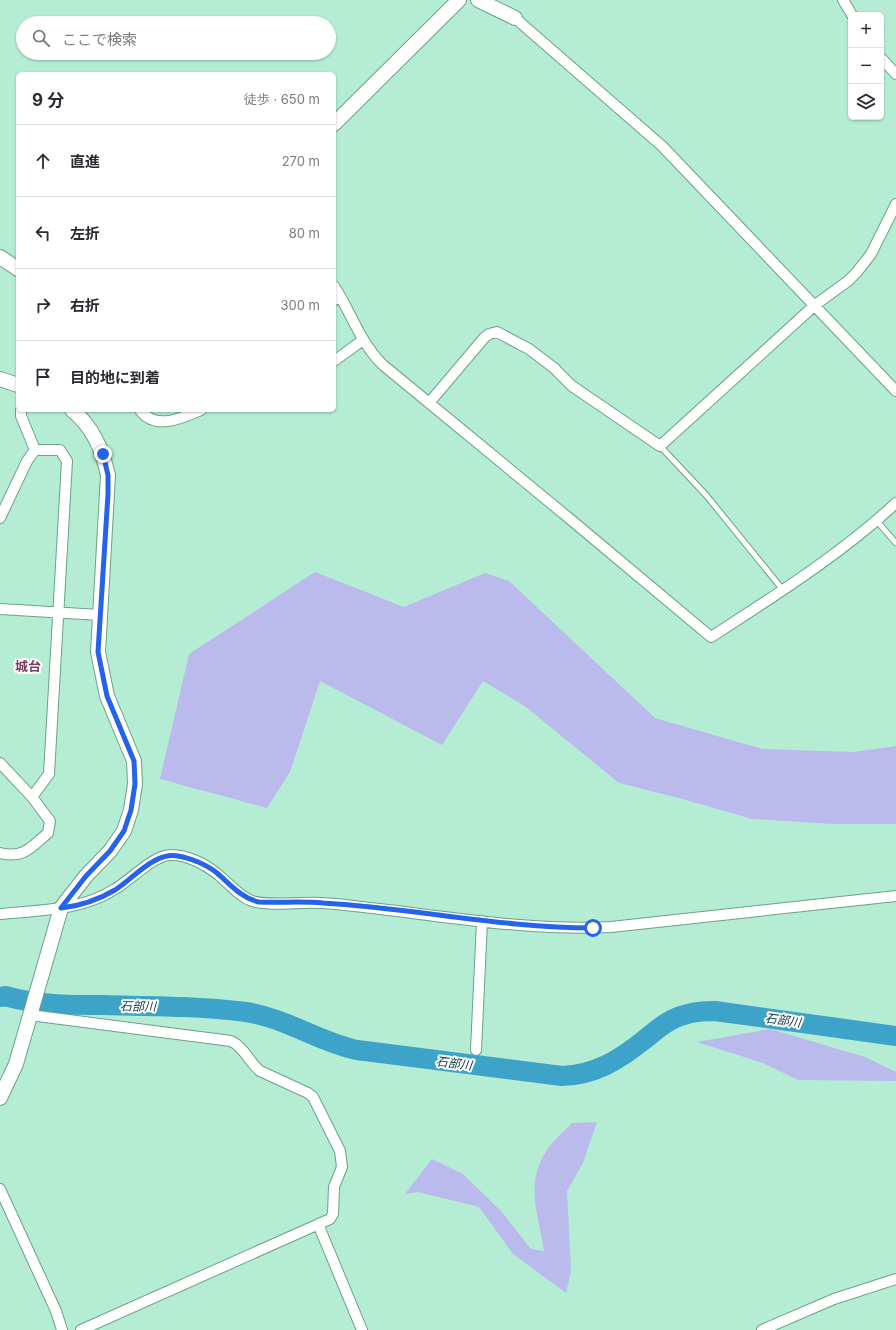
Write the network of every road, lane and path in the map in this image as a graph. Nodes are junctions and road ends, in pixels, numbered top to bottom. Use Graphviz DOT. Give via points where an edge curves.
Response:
graph roads {
  1 [pos="459,0"];
  2 [pos="843,0"];
  3 [pos="481,1"];
  4 [pos="850,12"];
  5 [pos="515,18"];
  6 [pos="884,61"];
  7 [pos="896,74"];
  8 [pos="336,122"];
  9 [pos="896,204"];
  10 [pos="0,257"];
  11 [pos="16,268"];
  12 [pos="338,301"];
  13 [pos="815,305"];
  14 [pos="363,340"];
  15 [pos="336,360"];
  16 [pos="0,378"];
  17 [pos="16,384"];
  18 [pos="896,391"];
  19 [pos="429,403"];
  20 [pos="21,412"];
  21 [pos="74,412"];
  22 [pos="141,412"];
  23 [pos="196,412"];
  24 [pos="660,446"];
  25 [pos="34,450"];
  26 [pos="896,503"];
  27 [pos="0,518"];
  28 [pos="876,521"];
  29 [pos="896,543"];
  30 [pos="783,590"];
  31 [pos="0,609"];
  32 [pos="59,613"];
  33 [pos="100,615"];
  34 [pos="0,763"];
  35 [pos="32,797"];
  36 [pos="0,853"];
  37 [pos="896,896"];
  38 [pos="61,908"];
  39 [pos="0,914"];
  40 [pos="482,921"];
  41 [pos="30,1015"];
  42 [pos="476,1050"];
  43 [pos="0,1098"];
  44 [pos="0,1189"];
  45 [pos="318,1224"];
  46 [pos="896,1278"];
  47 [pos="62,1330"];
  48 [pos="81,1330"];
  49 [pos="362,1330"];
  50 [pos="762,1330"];
  1 -- 8 [label="street"];
  2 -- 4 [label="street"];
  3 -- 5 [label="street"];
  5 -- 13 [label="street" via="662,146"];
  6 -- 7 [label="street"];
  9 -- 13 [label="street" via="865,262 848,281"];
  10 -- 11 [label="street"];
  12 -- 14 [label="street"];
  13 -- 18 [label="street"];
  13 -- 24 [label="street"];
  14 -- 15 [label="street"];
  14 -- 19 [label="street" via="373,356"];
  16 -- 17 [label="street"];
  19 -- 24 [label="street" via="484,338 497,332 529,349 572,386"];
  19 -- 30 [label="street" via="711,637"];
  20 -- 25 [label="street"];
  21 -- 33 [label="street" via="93,433 103,454 108,475"];
  22 -- 23 [label="street" via="145,417 157,422 181,418"];
  24 -- 30 [label="lane" via="706,495"];
  25 -- 27 [label="street"];
  25 -- 32 [label="street" via="60,450 67,461"];
  26 -- 28 [label="street"];
  28 -- 29 [label="lane"];
  28 -- 30 [label="street"];
  31 -- 32 [label="street"];
  32 -- 33 [label="street"];
  32 -- 35 [label="street" via="50,774"];
  33 -- 38 [label="street" via="98,652 102,676 112,712 126,738 134,761 134,791 124,831"];
  34 -- 35 [label="street"];
  35 -- 36 [label="street" via="50,821 48,833 24,854 11,856"];
  37 -- 40 [label="street" via="611,927 571,928"];
  38 -- 39 [label="street"];
  38 -- 40 [label="street" via="102,897 155,860 172,855 190,859 216,872 235,890 251,900 269,903 322,902"];
  38 -- 41 [label="street"];
  40 -- 42 [label="street"];
  41 -- 43 [label="street" via="16,1064"];
  41 -- 45 [label="street" via="226,1039 236,1043 260,1071 308,1093 316,1104 342,1160 341,1172 333,1192 333,1214 330,1219"];
  44 -- 47 [label="street" via="54,1304"];
  45 -- 48 [label="street"];
  45 -- 49 [label="street"];
  46 -- 50 [label="street" via="834,1299"];
}
